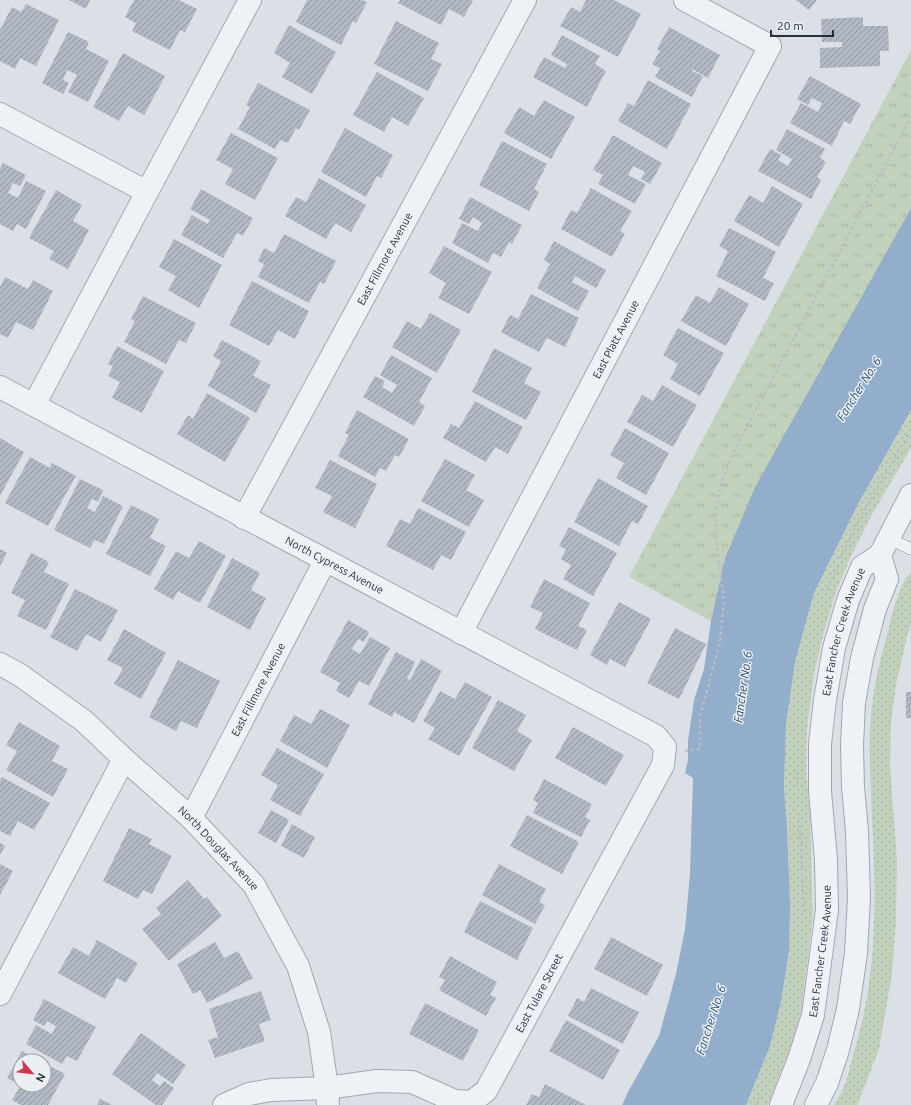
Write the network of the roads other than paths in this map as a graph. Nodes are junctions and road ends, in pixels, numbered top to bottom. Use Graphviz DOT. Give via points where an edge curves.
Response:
graph roads {
  1 [pos="250,0"];
  2 [pos="525,0"];
  3 [pos="684,0"];
  4 [pos="0,114"];
  5 [pos="147,192"];
  6 [pos="0,387"];
  7 [pos="34,405"];
  8 [pos="911,495"];
  9 [pos="244,518"];
  10 [pos="884,547"];
  11 [pos="911,549"];
  12 [pos="324,560"];
  13 [pos="461,633"];
  14 [pos="0,664"];
  15 [pos="674,749"];
  16 [pos="124,759"];
  17 [pos="191,818"];
  18 [pos="0,994"];
  19 [pos="328,1096"];
  20 [pos="224,1105"];
  21 [pos="781,1105"];
  22 [pos="816,1105"];
  1 -- 5 [label="street"];
  2 -- 9 [label="street, East Fillmore Avenue"];
  3 -- 13 [label="street, East Platt Avenue" via="770,46"];
  4 -- 5 [label="street"];
  5 -- 7 [label="street"];
  6 -- 7 [label="street, North Cypress Avenue"];
  7 -- 9 [label="street, North Cypress Avenue"];
  8 -- 10 [label="street"];
  9 -- 12 [label="street, North Cypress Avenue"];
  10 -- 11 [label="lane"];
  10 -- 21 [label="street, East Fancher Creek Avenue" via="862,567 848,600 834,648 820,744 827,910 813,1015"];
  10 -- 22 [label="street, East Fancher Creek Avenue" via="887,579 875,609 862,658 854,704 853,787 859,898 856,953 848,1009 838,1050 827,1083"];
  12 -- 13 [label="street, North Cypress Avenue"];
  12 -- 17 [label="street, East Fillmore Avenue"];
  13 -- 15 [label="street, North Cypress Avenue" via="656,736"];
  14 -- 16 [label="street, North Douglas Avenue" via="20,675 84,721"];
  15 -- 19 [label="street, East Tulare Street" via="486,1091 471,1102 455,1101 412,1082 377,1081"];
  16 -- 17 [label="street, North Douglas Avenue"];
  16 -- 18 [label="street"];
  17 -- 19 [label="street, North Douglas Avenue" via="254,885 298,966 319,1032"];
  19 -- 20 [label="street" via="271,1090 249,1094"];
}
